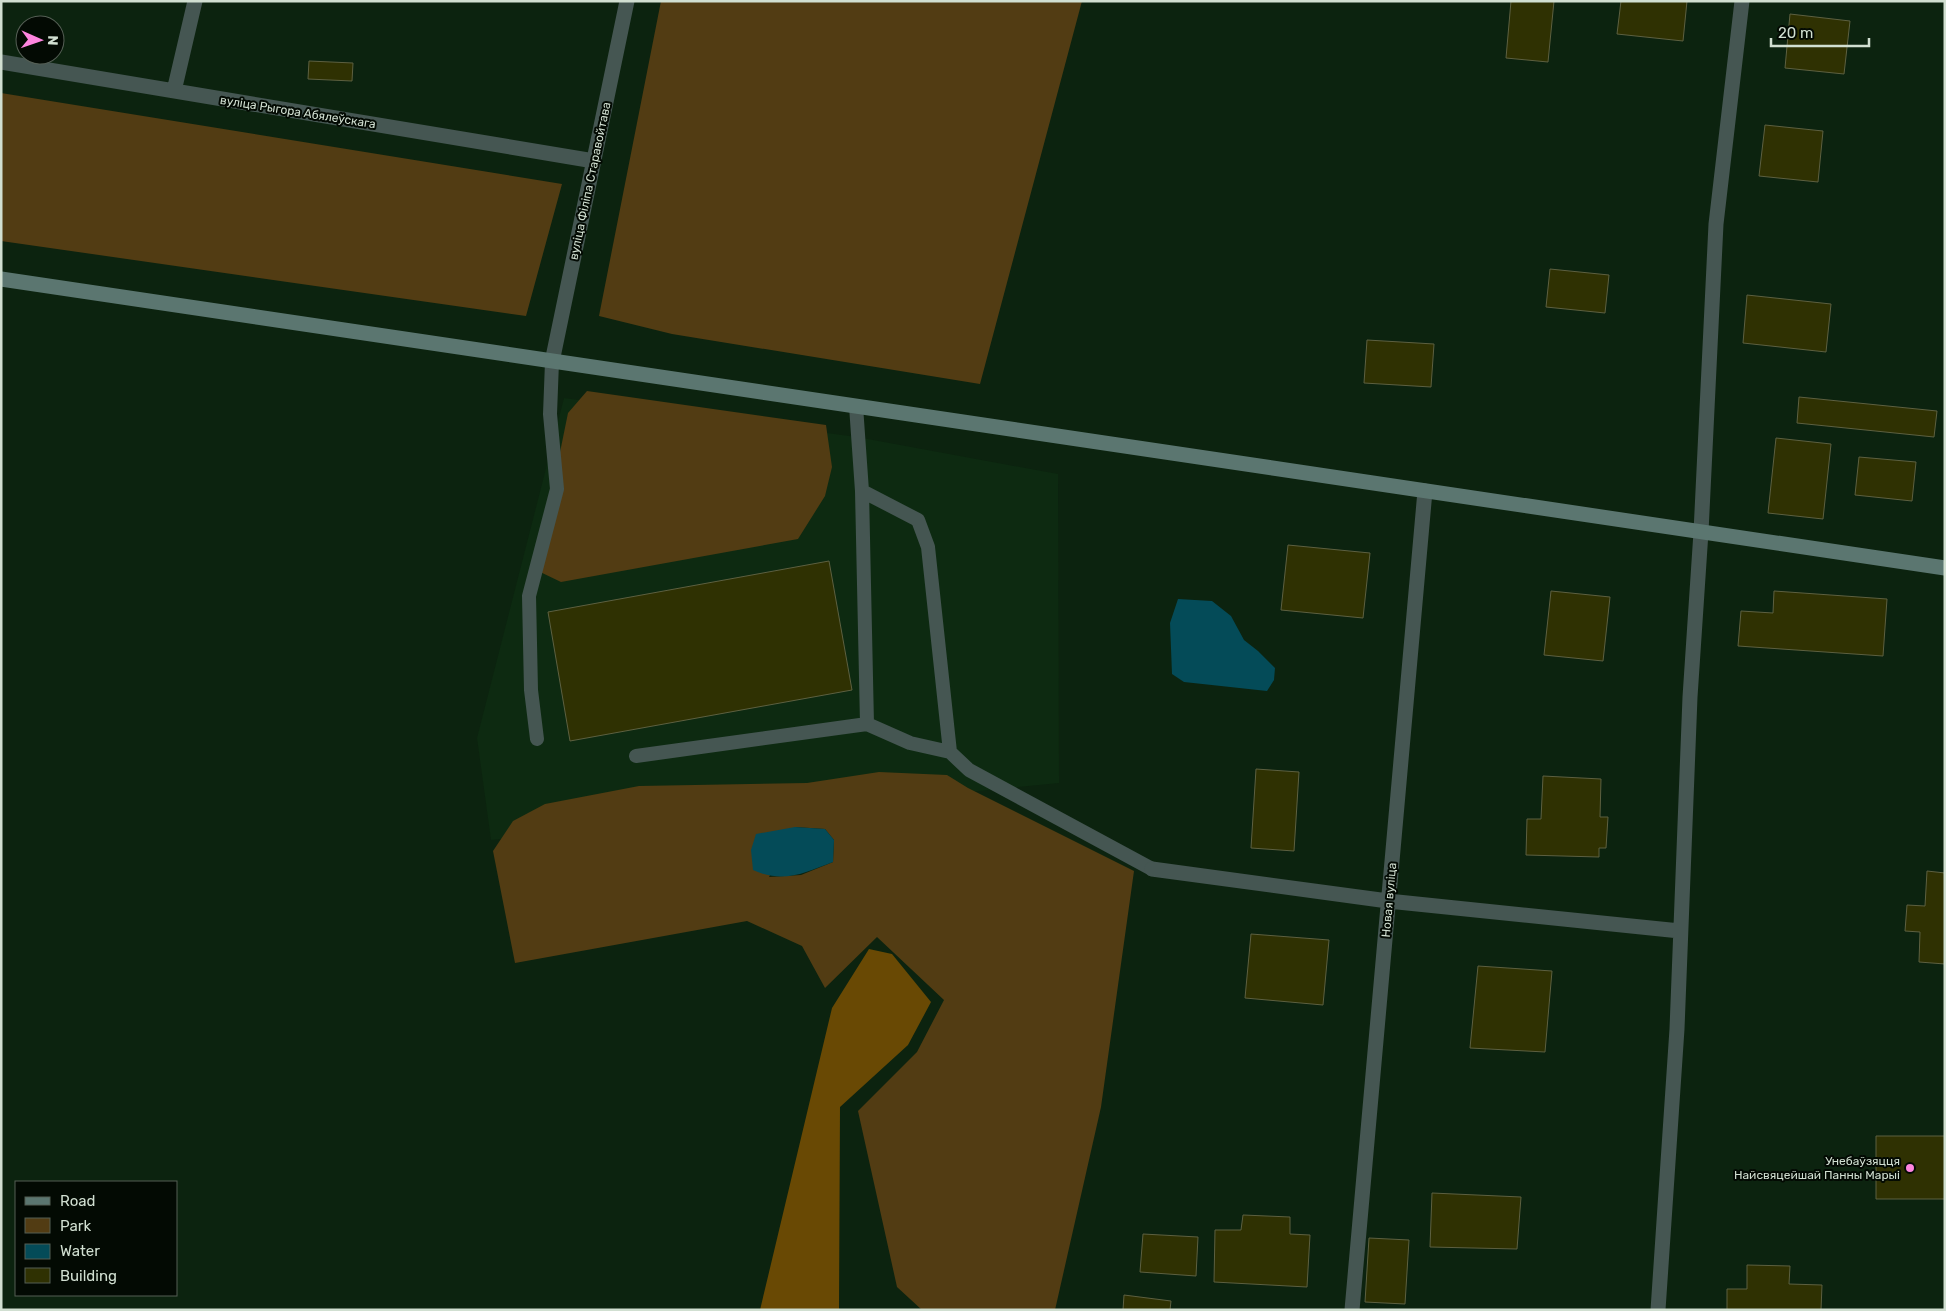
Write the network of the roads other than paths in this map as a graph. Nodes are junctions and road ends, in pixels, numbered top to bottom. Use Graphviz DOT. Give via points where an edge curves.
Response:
graph roads {
  1 [pos="195,1"];
  2 [pos="627,1"];
  3 [pos="1742,1"];
  4 [pos="1,62"];
  5 [pos="174,91"];
  6 [pos="594,161"];
  7 [pos="1,279"];
  8 [pos="552,362"];
  9 [pos="856,406"];
  10 [pos="1425,490"];
  11 [pos="862,491"];
  12 [pos="1701,532"];
  13 [pos="1945,568"];
  14 [pos="867,724"];
  15 [pos="537,739"];
  16 [pos="950,752"];
  17 [pos="636,756"];
  18 [pos="1152,870"];
  19 [pos="1388,901"];
  20 [pos="1680,931"];
  21 [pos="1352,1310"];
  22 [pos="1658,1310"];
  1 -- 5 [label="street"];
  2 -- 6 [label="street, вуліца Філіпа Старавойтава"];
  3 -- 12 [label="street" via="1716,224"];
  4 -- 5 [label="street, вуліца Рыгора Абялеўскага"];
  5 -- 6 [label="street, вуліца Рыгора Абялеўскага"];
  6 -- 8 [label="street, вуліца Філіпа Старавойтава"];
  7 -- 8 [label="street"];
  8 -- 9 [label="street"];
  8 -- 15 [label="lane" via="550,414 557,489 528,596 531,690"];
  9 -- 10 [label="street"];
  9 -- 11 [label="lane"];
  10 -- 12 [label="street"];
  10 -- 19 [label="street, Новая вуліца"];
  11 -- 14 [label="lane"];
  11 -- 16 [label="lane" via="918,520 928,547"];
  12 -- 13 [label="street"];
  12 -- 20 [label="street"];
  14 -- 16 [label="lane" via="910,743"];
  14 -- 17 [label="lane"];
  16 -- 18 [label="lane" via="969,770"];
  18 -- 19 [label="street"];
  19 -- 20 [label="street"];
  19 -- 21 [label="street, Новая вуліца"];
  20 -- 22 [label="street" via="1677,1029"];
}
